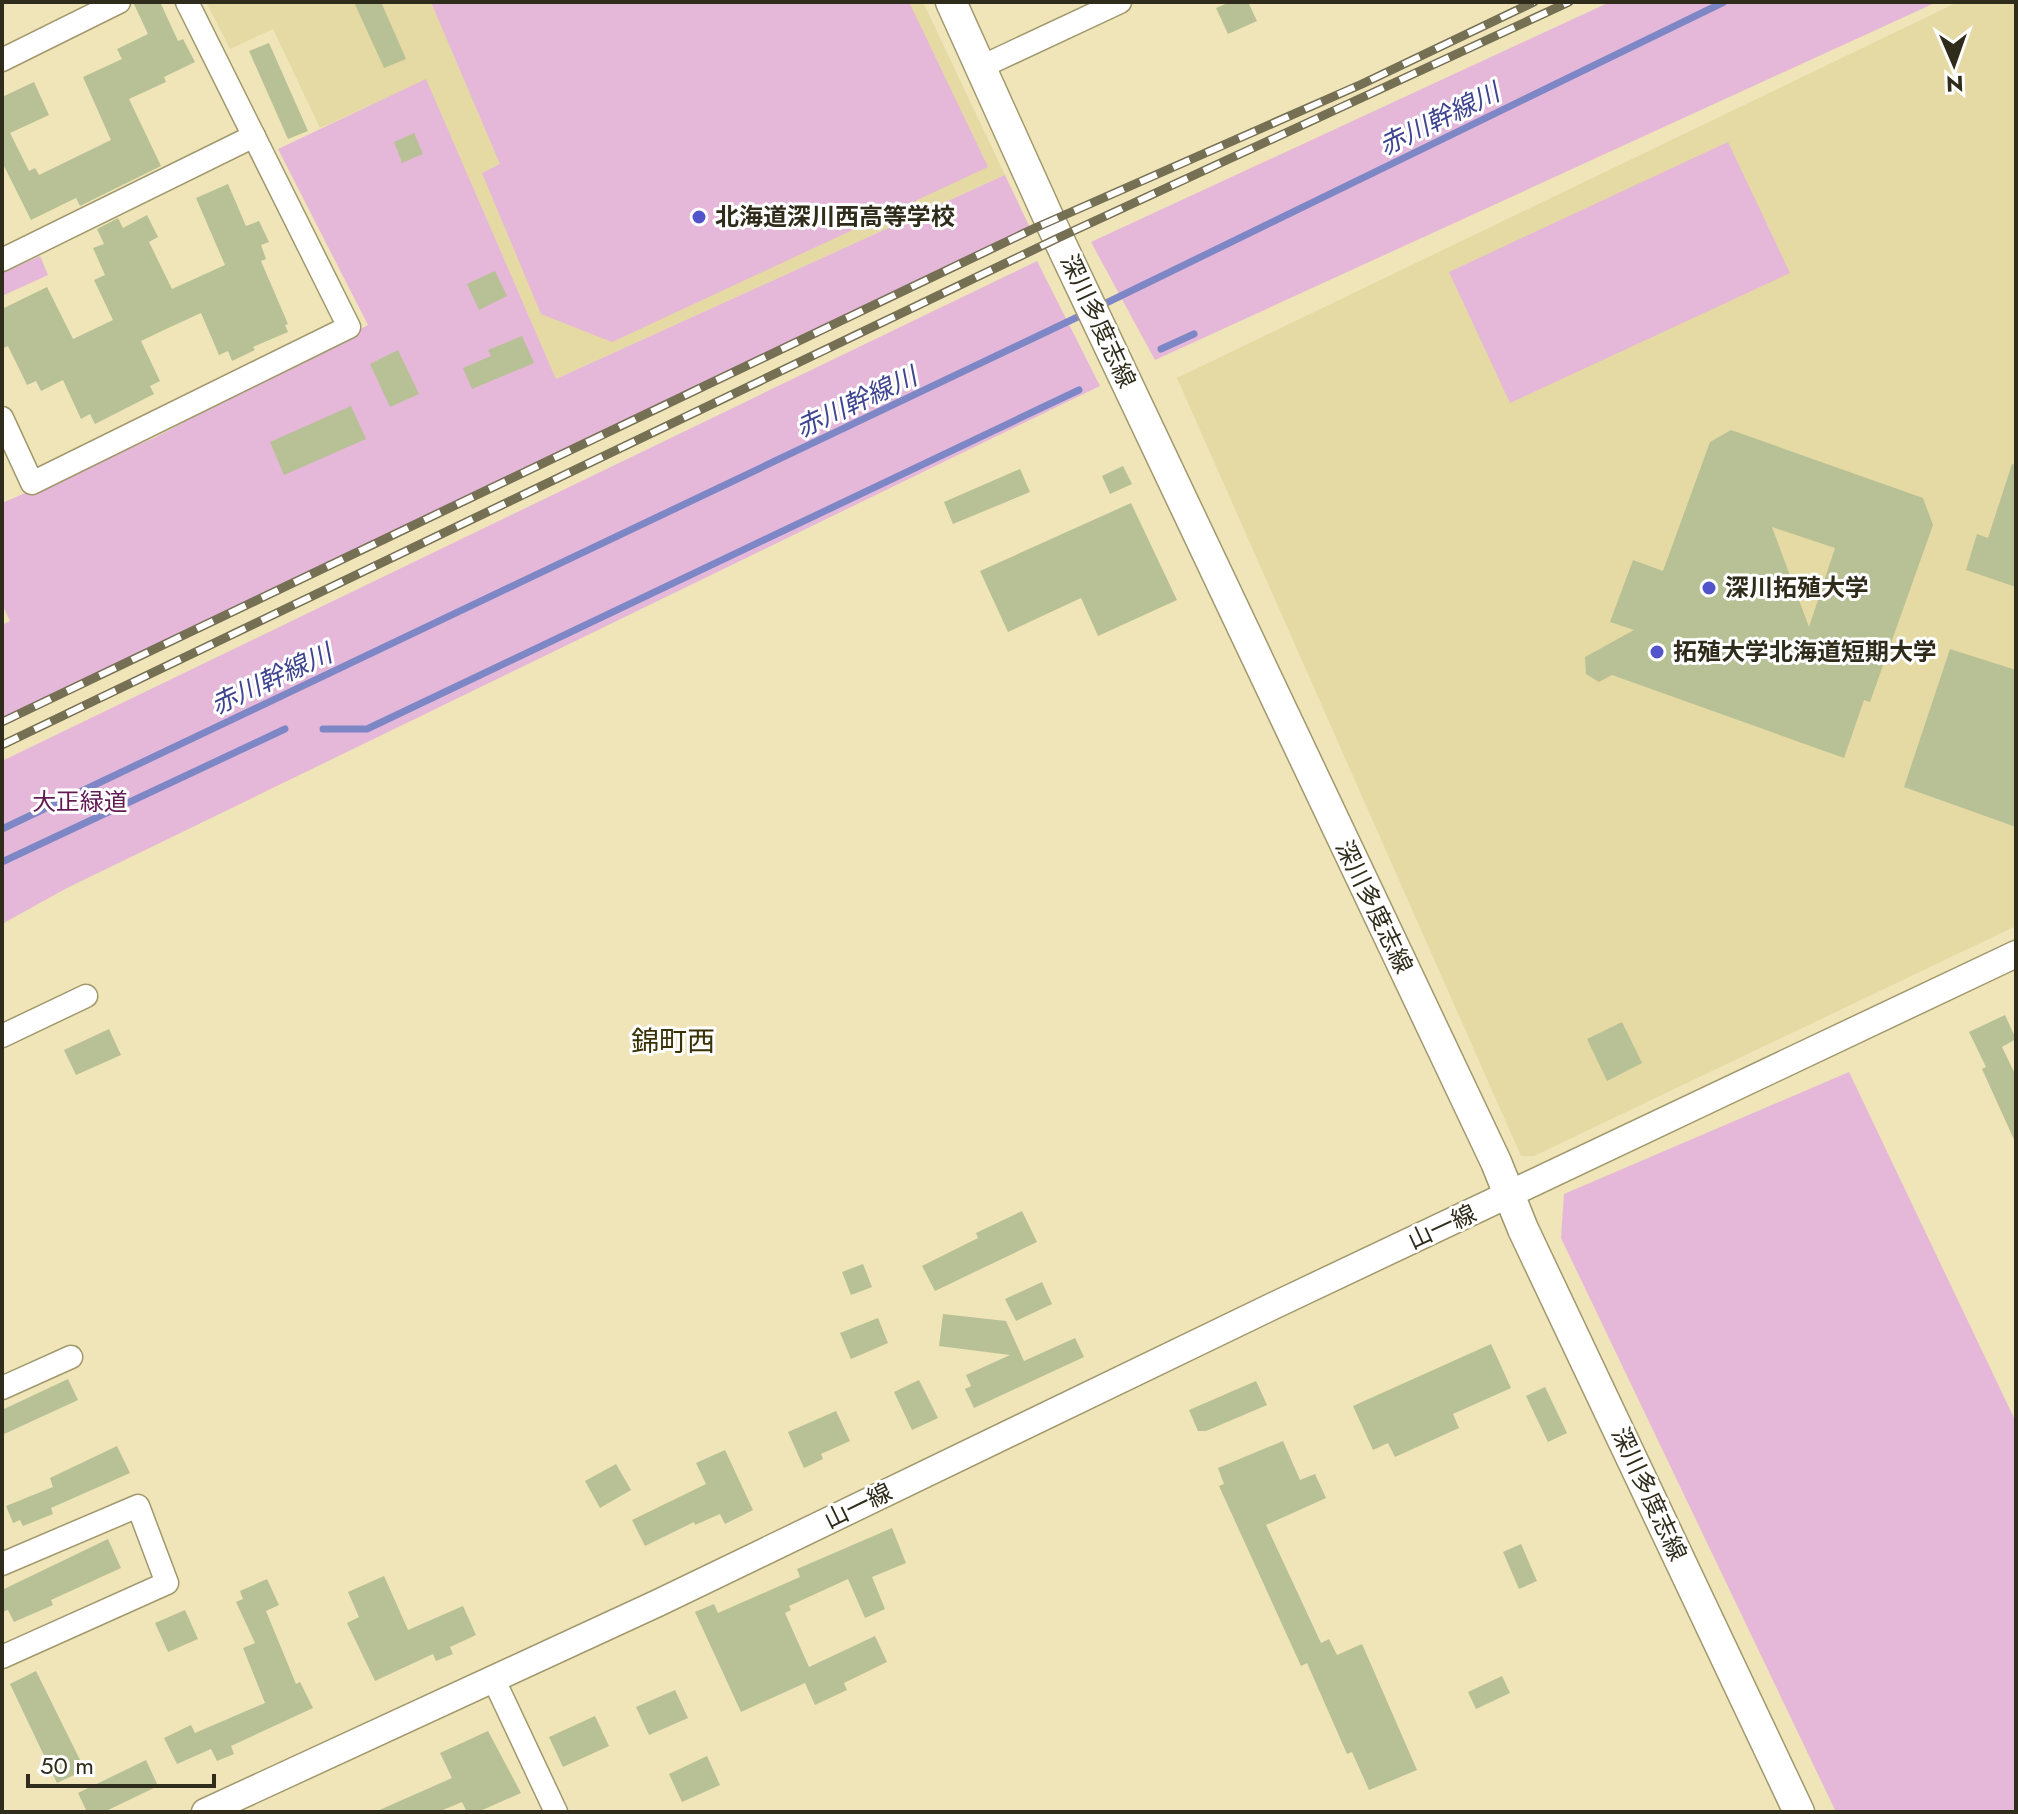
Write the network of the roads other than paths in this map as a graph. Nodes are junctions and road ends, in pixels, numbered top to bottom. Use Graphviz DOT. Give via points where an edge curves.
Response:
graph roads {
  1 [pos="119,2"];
  2 [pos="187,2"];
  3 [pos="951,2"];
  4 [pos="1120,2"];
  5 [pos="2,60"];
  6 [pos="981,67"];
  7 [pos="254,136"];
  8 [pos="2,260"];
  9 [pos="2,418"];
  10 [pos="2016,954"];
  11 [pos="86,996"];
  12 [pos="2,1036"];
  13 [pos="1508,1196"];
  14 [pos="71,1357"];
  15 [pos="2,1388"];
  16 [pos="2,1564"];
  17 [pos="2,1657"];
  18 [pos="493,1678"];
  19 [pos="205,1812"];
  20 [pos="556,1812"];
  21 [pos="1799,1812"];
  1 -- 5 [label="street"];
  2 -- 7 [label="street"];
  3 -- 6 [label="main road, 深川多度志線"];
  4 -- 6 [label="street"];
  6 -- 13 [label="main road, 深川多度志線"];
  7 -- 8 [label="street"];
  7 -- 9 [label="street" via="349,327 32,483"];
  10 -- 13 [label="street, 山一線"];
  11 -- 12 [label="street"];
  13 -- 18 [label="street, 山一線"];
  13 -- 21 [label="main road, 深川多度志線"];
  14 -- 15 [label="street"];
  16 -- 17 [label="street" via="138,1506 167,1583"];
  18 -- 19 [label="street, 山一線"];
  18 -- 20 [label="street"];
}
